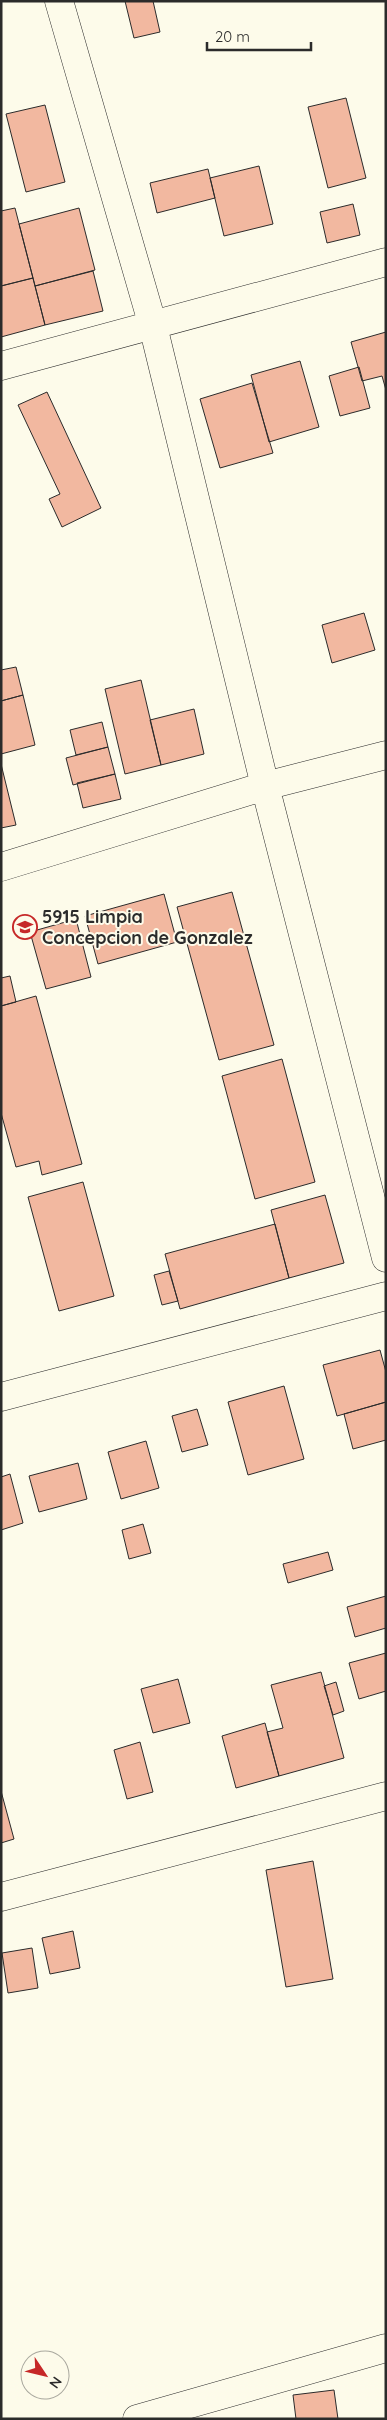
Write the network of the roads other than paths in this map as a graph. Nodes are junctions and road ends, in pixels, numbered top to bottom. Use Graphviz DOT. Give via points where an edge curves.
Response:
graph roads {
  1 [pos="59,1"];
  2 [pos="386,262"];
  3 [pos="153,326"];
  4 [pos="1,366"];
  5 [pos="386,755"];
  6 [pos="265,786"];
  7 [pos="1,867"];
  8 [pos="386,1258"];
  9 [pos="386,1296"];
  10 [pos="1,1397"];
  11 [pos="386,1796"];
  12 [pos="1,1897"];
  13 [pos="386,2348"];
  14 [pos="137,2419"];
  1 -- 3 [label="street"];
  2 -- 3 [label="street"];
  3 -- 4 [label="street"];
  3 -- 6 [label="street"];
  5 -- 6 [label="street"];
  6 -- 7 [label="street"];
  6 -- 8 [label="street"];
  9 -- 10 [label="street"];
  11 -- 12 [label="street"];
  13 -- 14 [label="street"];
}
